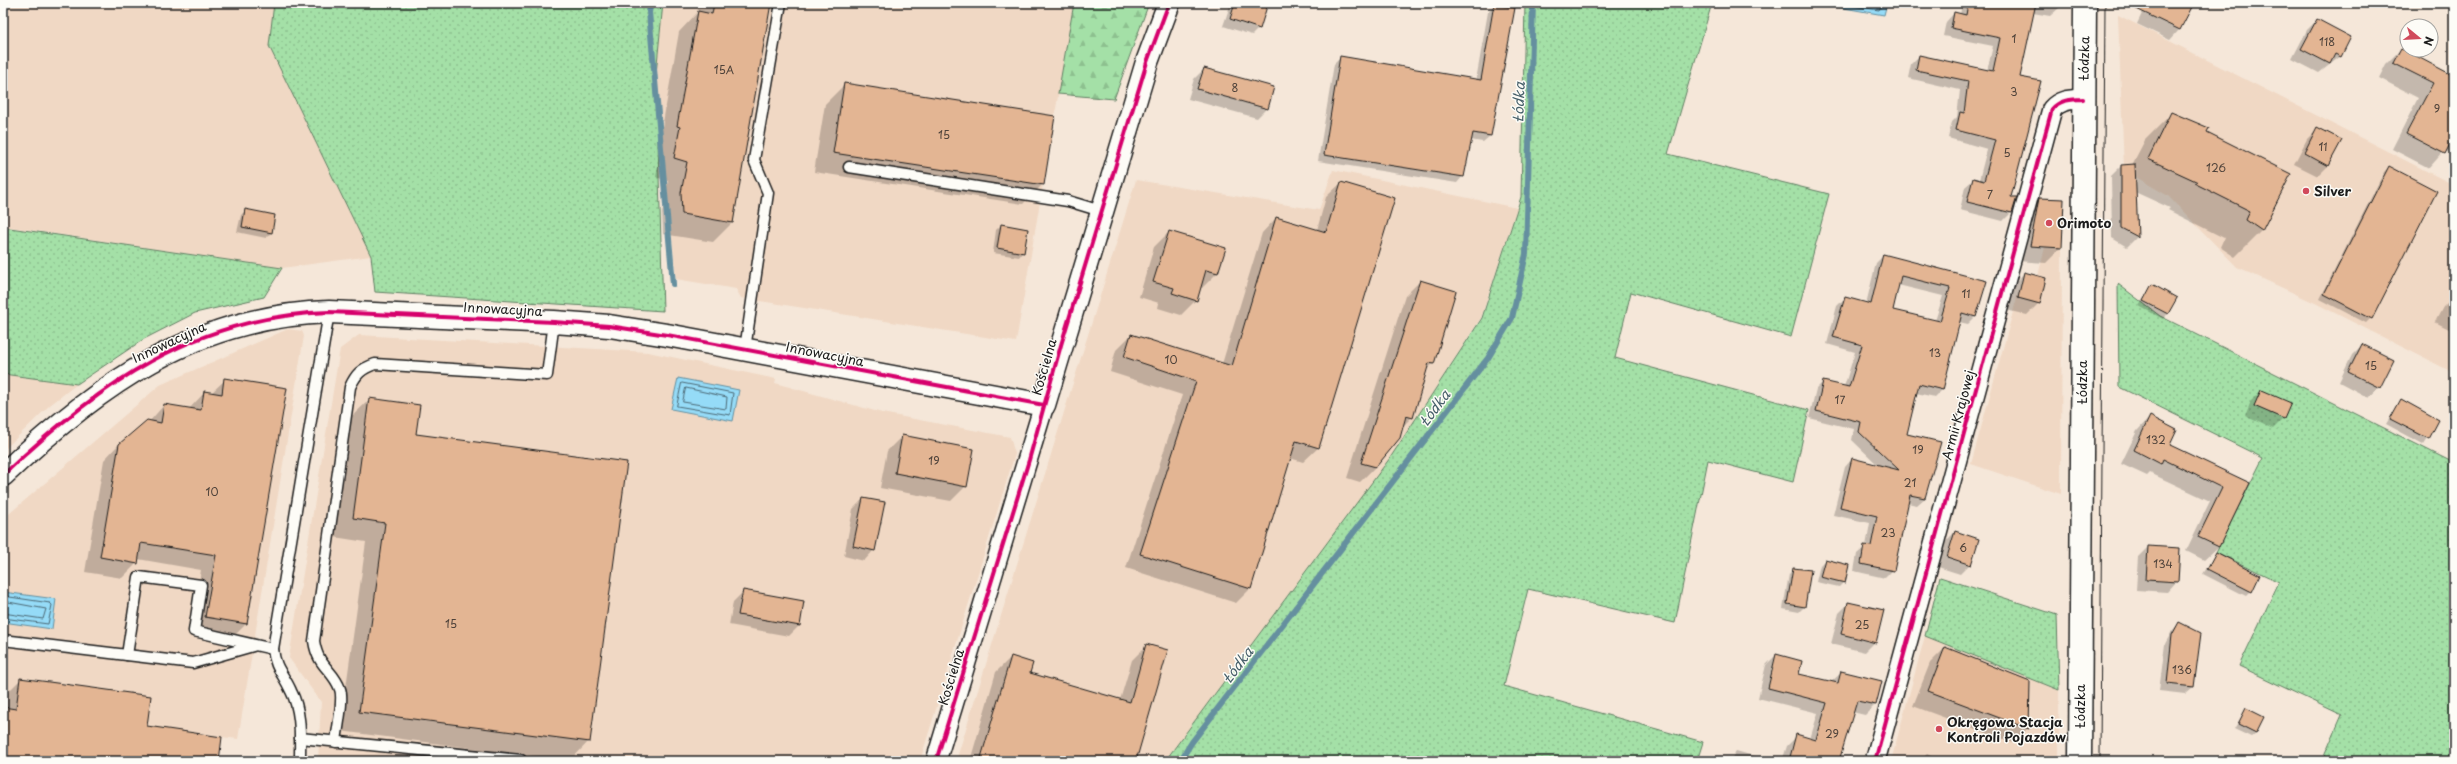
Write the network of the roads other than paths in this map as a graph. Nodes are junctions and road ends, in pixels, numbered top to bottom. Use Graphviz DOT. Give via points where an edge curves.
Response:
graph roads {
  1 [pos="781,3"];
  2 [pos="1169,3"];
  3 [pos="2085,3"];
  4 [pos="2083,99"];
  5 [pos="849,167"];
  6 [pos="1102,211"];
  7 [pos="329,312"];
  8 [pos="554,322"];
  9 [pos="745,349"];
  10 [pos="1044,404"];
  11 [pos="3,475"];
  12 [pos="3,640"];
  13 [pos="253,646"];
  14 [pos="272,649"];
  15 [pos="127,655"];
  16 [pos="300,738"];
  17 [pos="336,742"];
  18 [pos="521,760"];
  19 [pos="300,761"];
  20 [pos="936,761"];
  21 [pos="1875,761"];
  22 [pos="2080,761"];
  1 -- 9 [label="lane" via="754,160 768,193"];
  2 -- 6 [label="street, Kościelna" via="1147,62"];
  3 -- 4 [label="street, Łódzka"];
  4 -- 21 [label="street, Armii Krajowej" via="2066,100 2052,109"];
  4 -- 22 [label="street, Łódzka"];
  5 -- 6 [label="lane" via="1068,200"];
  6 -- 10 [label="street, Kościelna"];
  7 -- 8 [label="street, Innowacyjna"];
  7 -- 11 [label="street, Innowacyjna" via="262,318 217,330 178,346 104,389 61,422"];
  7 -- 14 [label="lane"];
  8 -- 9 [label="street, Innowacyjna" via="609,326"];
  8 -- 17 [label="lane" via="547,375 375,364 363,368 355,376 350,387 314,642 316,655 337,680 341,691"];
  9 -- 10 [label="street, Innowacyjna"];
  10 -- 20 [label="street, Kościelna"];
  12 -- 15 [label="lane"];
  13 -- 14 [label="lane"];
  13 -- 15 [label="lane" via="193,663"];
  13 -- 15 [label="lane" via="194,631 202,585 139,577"];
  14 -- 16 [label="lane" via="274,664 292,691 299,715"];
  16 -- 17 [label="lane"];
  16 -- 19 [label="lane"];
  17 -- 18 [label="lane"];
}
